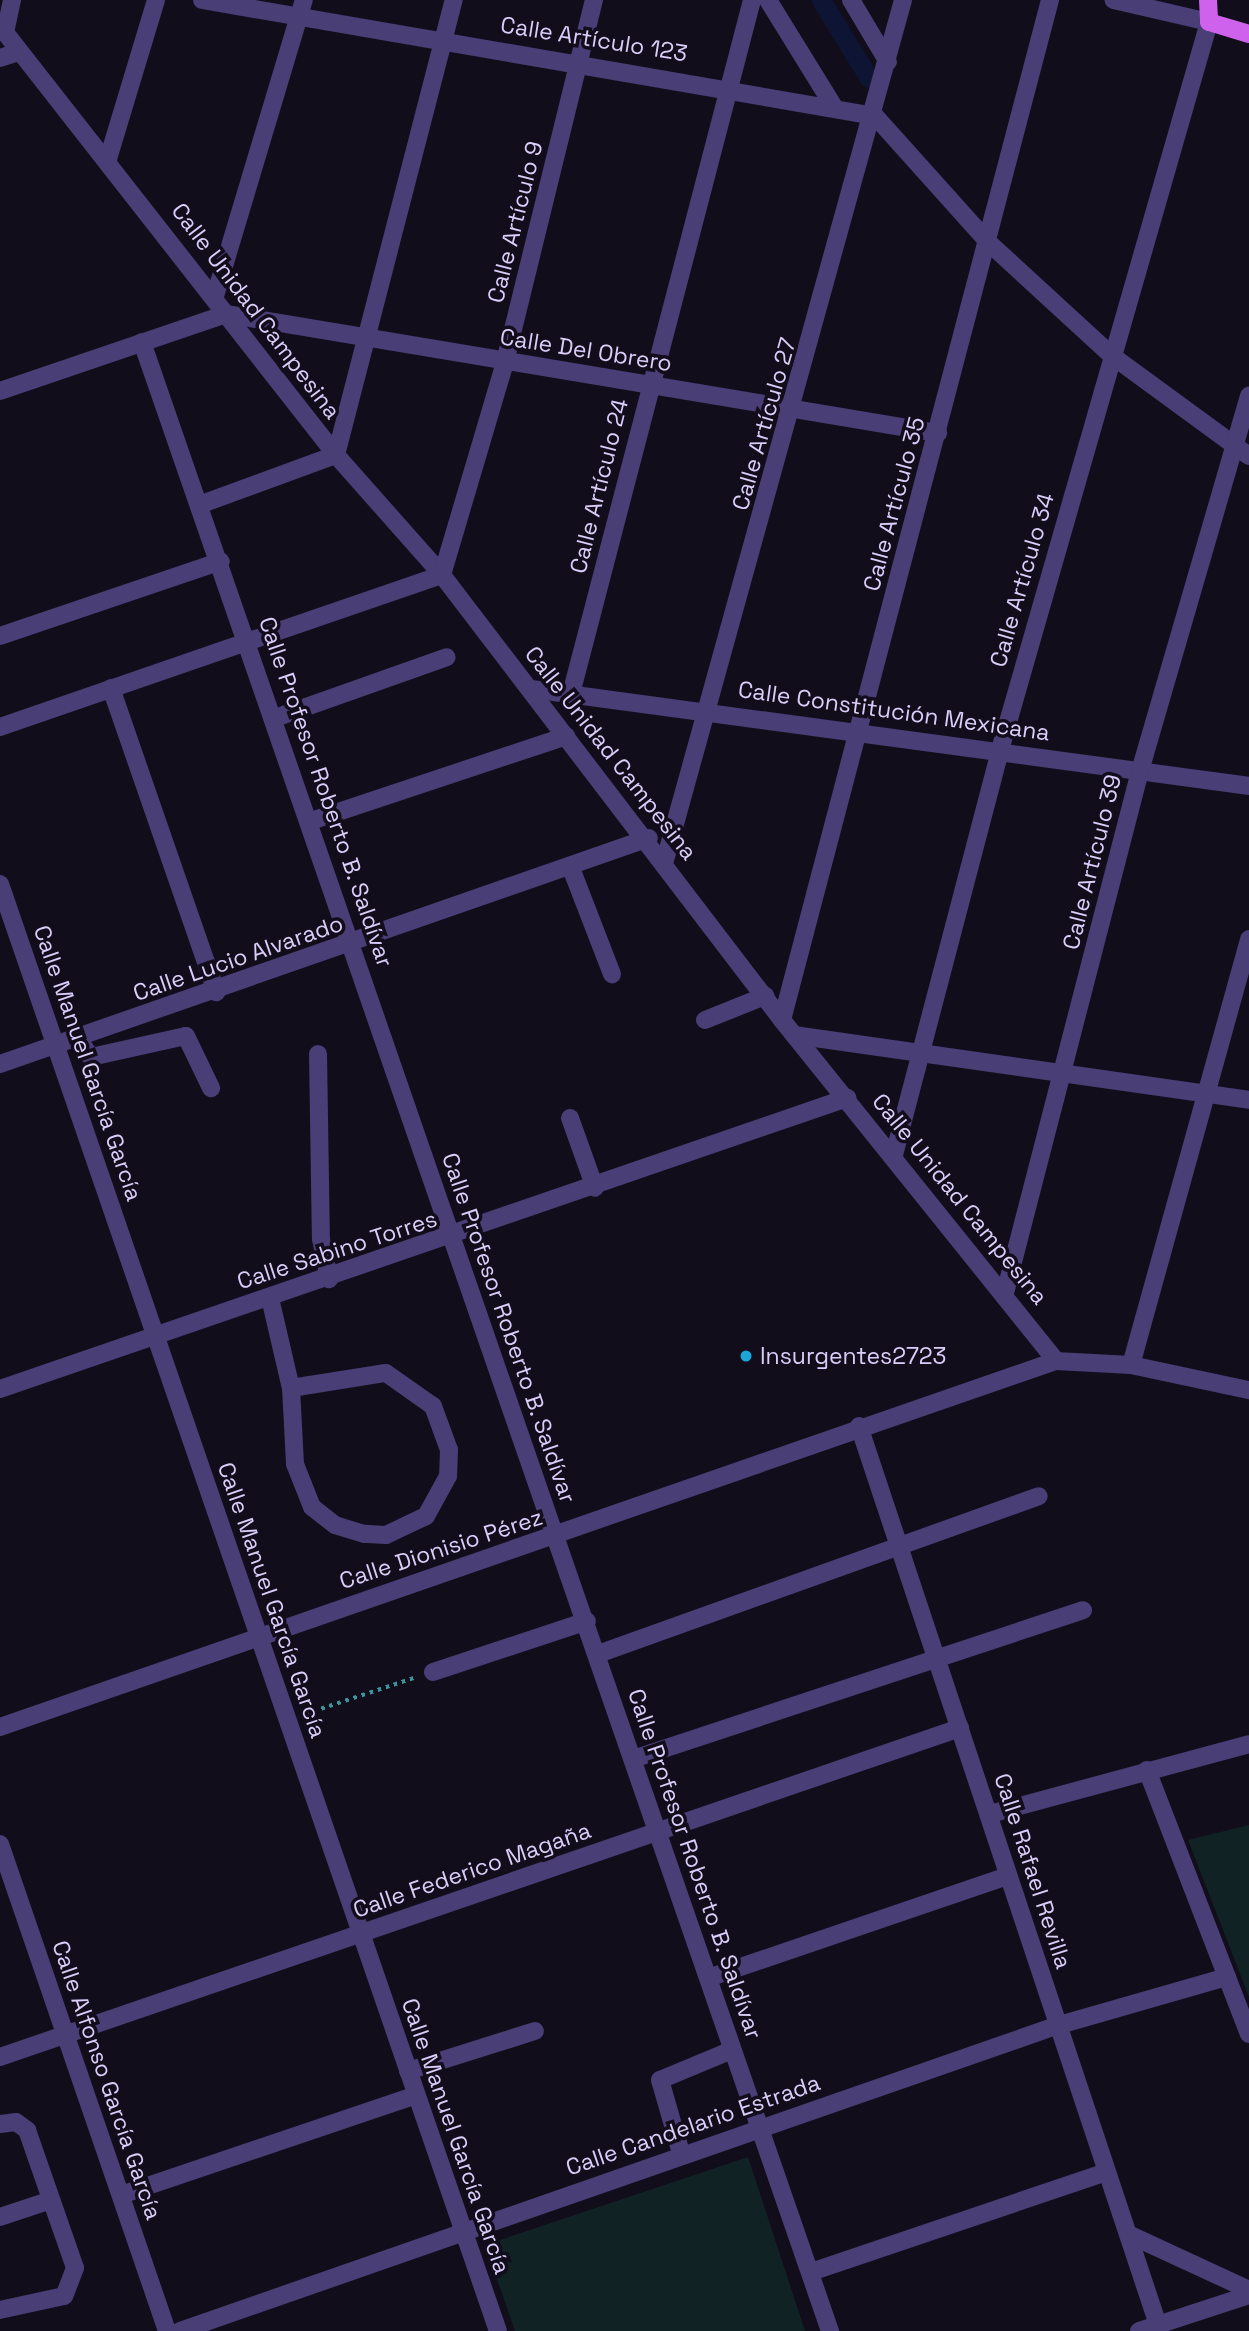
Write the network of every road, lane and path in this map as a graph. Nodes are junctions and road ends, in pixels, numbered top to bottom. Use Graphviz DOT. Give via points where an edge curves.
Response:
graph roads {
  1 [pos="12,0"];
  2 [pos="156,0"];
  3 [pos="202,0"];
  4 [pos="454,0"];
  5 [pos="594,0"];
  6 [pos="752,0"];
  7 [pos="768,0"];
  8 [pos="851,0"];
  9 [pos="903,0"];
  10 [pos="1050,0"];
  11 [pos="1114,0"];
  12 [pos="1208,0"];
  13 [pos="302,7"];
  14 [pos="1209,22"];
  15 [pos="3,29"];
  16 [pos="1242,32"];
  17 [pos="444,39"];
  18 [pos="19,52"];
  19 [pos="0,58"];
  20 [pos="581,61"];
  21 [pos="888,62"];
  22 [pos="730,87"];
  23 [pos="834,107"];
  24 [pos="875,116"];
  25 [pos="108,159"];
  26 [pos="987,241"];
  27 [pos="215,296"];
  28 [pos="226,314"];
  29 [pos="363,341"];
  30 [pos="142,342"];
  31 [pos="1111,355"];
  32 [pos="505,362"];
  33 [pos="651,384"];
  34 [pos="0,391"];
  35 [pos="1249,396"];
  36 [pos="794,407"];
  37 [pos="938,433"];
  38 [pos="1232,444"];
  39 [pos="336,455"];
  40 [pos="1249,456"];
  41 [pos="200,505"];
  42 [pos="220,561"];
  43 [pos="442,575"];
  44 [pos="0,636"];
  45 [pos="247,641"];
  46 [pos="447,657"];
  47 [pos="111,688"];
  48 [pos="531,689"];
  49 [pos="571,694"];
  50 [pos="710,710"];
  51 [pos="275,718"];
  52 [pos="0,727"];
  53 [pos="860,730"];
  54 [pos="566,736"];
  55 [pos="1000,750"];
  56 [pos="1140,771"];
  57 [pos="1249,786"];
  58 [pos="311,821"];
  59 [pos="649,838"];
  60 [pos="665,860"];
  61 [pos="571,869"];
  62 [pos="0,884"];
  63 [pos="1249,939"];
  64 [pos="354,943"];
  65 [pos="612,974"];
  66 [pos="216,992"];
  67 [pos="765,996"];
  68 [pos="705,1020"];
  69 [pos="782,1020"];
  70 [pos="794,1035"];
  71 [pos="78,1039"];
  72 [pos="57,1046"];
  73 [pos="921,1052"];
  74 [pos="318,1054"];
  75 [pos="0,1064"];
  76 [pos="1066,1074"];
  77 [pos="211,1088"];
  78 [pos="1205,1093"];
  79 [pos="847,1098"];
  80 [pos="1249,1100"];
  81 [pos="570,1118"];
  82 [pos="894,1155"];
  83 [pos="595,1188"];
  84 [pos="450,1240"];
  85 [pos="329,1279"];
  86 [pos="1005,1293"];
  87 [pos="270,1298"];
  88 [pos="155,1335"];
  89 [pos="1056,1361"];
  90 [pos="1131,1365"];
  91 [pos="291,1388"];
  92 [pos="0,1389"];
  93 [pos="1249,1390"];
  94 [pos="859,1426"];
  95 [pos="1039,1496"];
  96 [pos="557,1537"];
  97 [pos="895,1543"];
  98 [pos="1083,1610"];
  99 [pos="587,1621"];
  100 [pos="258,1636"];
  101 [pos="598,1654"];
  102 [pos="935,1660"];
  103 [pos="433,1672"];
  104 [pos="287,1720"];
  105 [pos="0,1727"];
  106 [pos="960,1728"];
  107 [pos="1249,1744"];
  108 [pos="633,1759"];
  109 [pos="1147,1770"];
  110 [pos="990,1814"];
  111 [pos="657,1831"];
  112 [pos="0,1844"];
  113 [pos="1008,1876"];
  114 [pos="362,1935"];
  115 [pos="1227,1976"];
  116 [pos="710,1977"];
  117 [pos="1056,2026"];
  118 [pos="535,2031"];
  119 [pos="1249,2034"];
  120 [pos="65,2038"];
  121 [pos="732,2050"];
  122 [pos="0,2057"];
  123 [pos="408,2071"];
  124 [pos="416,2095"];
  125 [pos="0,2124"];
  126 [pos="760,2127"];
  127 [pos="681,2154"];
  128 [pos="1107,2172"];
  129 [pos="121,2195"];
  130 [pos="51,2200"];
  131 [pos="0,2217"];
  132 [pos="463,2232"];
  133 [pos="1128,2234"];
  134 [pos="811,2272"];
  135 [pos="1249,2290"];
  136 [pos="1249,2295"];
  137 [pos="0,2310"];
  138 [pos="1159,2328"];
  139 [pos="167,2331"];
  140 [pos="180,2331"];
  141 [pos="498,2331"];
  142 [pos="830,2331"];
  143 [pos="1139,2331"];
  1 -- 15 [label="street"];
  2 -- 25 [label="street"];
  3 -- 13 [label="street, Calle Artículo 123"];
  4 -- 17 [label="street"];
  5 -- 20 [label="street, Calle Artículo 9"];
  6 -- 22 [label="street, Calle Artículo 24"];
  7 -- 23 [label="street"];
  8 -- 21 [label="street"];
  9 -- 21 [label="street, Calle Artículo 27"];
  10 -- 26 [label="street, Calle Artículo 35"];
  11 -- 14 [label="street"];
  12 -- 14 [label="main road"];
  13 -- 17 [label="street, Calle Artículo 123"];
  13 -- 27 [label="street"];
  14 -- 16 [label="main road"];
  14 -- 31 [label="street, Calle Artículo 34"];
  15 -- 18 [label="street, Calle Unidad Campesina"];
  17 -- 20 [label="street, Calle Artículo 123"];
  17 -- 29 [label="street"];
  18 -- 19 [label="street"];
  18 -- 25 [label="street, Calle Unidad Campesina"];
  20 -- 22 [label="street, Calle Artículo 123"];
  20 -- 32 [label="street, Calle Artículo 9"];
  21 -- 24 [label="street, Calle Artículo 27"];
  22 -- 23 [label="street, Calle Artículo 123"];
  22 -- 33 [label="street, Calle Artículo 24"];
  23 -- 24 [label="street, Calle Artículo 123"];
  24 -- 26 [label="street"];
  24 -- 36 [label="street, Calle Artículo 27"];
  25 -- 27 [label="street, Calle Unidad Campesina"];
  26 -- 31 [label="street"];
  26 -- 37 [label="street, Calle Artículo 35"];
  27 -- 28 [label="street, Calle Unidad Campesina"];
  28 -- 29 [label="street, Calle Del Obrero"];
  28 -- 30 [label="street"];
  28 -- 39 [label="street, Calle Unidad Campesina"];
  29 -- 32 [label="street, Calle Del Obrero"];
  29 -- 39 [label="street"];
  30 -- 34 [label="street"];
  30 -- 41 [label="street, Calle Profesor Roberto B. Saldívar"];
  31 -- 38 [label="street"];
  31 -- 55 [label="street, Calle Artículo 34"];
  32 -- 33 [label="street, Calle Del Obrero"];
  32 -- 43 [label="street, Calle Artículo 9"];
  33 -- 36 [label="street, Calle Del Obrero"];
  33 -- 49 [label="street, Calle Artículo 24"];
  35 -- 38 [label="street, Calle Artículo 39"];
  36 -- 37 [label="street, Calle Del Obrero"];
  36 -- 50 [label="street, Calle Artículo 27"];
  37 -- 53 [label="street, Calle Artículo 35"];
  38 -- 40 [label="street"];
  38 -- 56 [label="street, Calle Artículo 39"];
  39 -- 41 [label="street"];
  39 -- 43 [label="street, Calle Unidad Campesina"];
  41 -- 42 [label="street, Calle Profesor Roberto B. Saldívar"];
  42 -- 44 [label="street"];
  42 -- 45 [label="street, Calle Profesor Roberto B. Saldívar"];
  43 -- 45 [label="street"];
  43 -- 48 [label="street, Calle Unidad Campesina"];
  45 -- 47 [label="street"];
  45 -- 51 [label="street, Calle Profesor Roberto B. Saldívar"];
  46 -- 51 [label="street"];
  47 -- 52 [label="street"];
  47 -- 66 [label="street"];
  48 -- 49 [label="street, Calle Constitución Mexicana"];
  48 -- 54 [label="street, Calle Unidad Campesina"];
  49 -- 50 [label="street, Calle Constitución Mexicana"];
  50 -- 53 [label="street, Calle Constitución Mexicana"];
  50 -- 60 [label="street, Calle Artículo 27"];
  51 -- 58 [label="street, Calle Profesor Roberto B. Saldívar"];
  53 -- 55 [label="street, Calle Constitución Mexicana"];
  53 -- 69 [label="street, Calle Artículo 35"];
  54 -- 58 [label="street"];
  54 -- 59 [label="street, Calle Unidad Campesina"];
  55 -- 56 [label="street, Calle Constitución Mexicana"];
  55 -- 73 [label="street, Calle Artículo 34"];
  56 -- 57 [label="street, Calle Constitución Mexicana"];
  56 -- 76 [label="street, Calle Artículo 39"];
  58 -- 64 [label="street, Calle Profesor Roberto B. Saldívar"];
  59 -- 60 [label="street, Calle Unidad Campesina"];
  59 -- 61 [label="street, Calle Lucio Alvarado"];
  60 -- 67 [label="street, Calle Unidad Campesina"];
  61 -- 64 [label="street, Calle Lucio Alvarado"];
  61 -- 65 [label="street"];
  62 -- 72 [label="street, Calle Manuel García García"];
  63 -- 78 [label="street"];
  64 -- 66 [label="street, Calle Lucio Alvarado"];
  64 -- 84 [label="street, Calle Profesor Roberto B. Saldívar"];
  66 -- 71 [label="street, Calle Lucio Alvarado"];
  67 -- 68 [label="street"];
  67 -- 69 [label="street, Calle Unidad Campesina"];
  69 -- 70 [label="street, Calle Unidad Campesina"];
  70 -- 73 [label="street"];
  70 -- 79 [label="street, Calle Unidad Campesina"];
  71 -- 72 [label="street, Calle Lucio Alvarado"];
  71 -- 77 [label="street" via="91,1057 186,1036"];
  72 -- 75 [label="street, Calle Lucio Alvarado"];
  72 -- 88 [label="street, Calle Manuel García García"];
  73 -- 76 [label="street"];
  73 -- 82 [label="street, Calle Artículo 34"];
  74 -- 85 [label="street" via="321,1239"];
  76 -- 78 [label="street"];
  76 -- 86 [label="street, Calle Artículo 39"];
  78 -- 80 [label="street"];
  78 -- 90 [label="street"];
  79 -- 82 [label="street, Calle Unidad Campesina"];
  79 -- 83 [label="street, Calle Sabino Torres"];
  81 -- 83 [label="street"];
  82 -- 86 [label="street, Calle Unidad Campesina"];
  83 -- 84 [label="street, Calle Sabino Torres"];
  84 -- 85 [label="street, Calle Sabino Torres"];
  84 -- 96 [label="street, Calle Profesor Roberto B. Saldívar"];
  85 -- 87 [label="street, Calle Sabino Torres"];
  86 -- 89 [label="street, Calle Unidad Campesina"];
  87 -- 88 [label="street, Calle Sabino Torres"];
  87 -- 91 [label="street"];
  88 -- 92 [label="street, Calle Sabino Torres"];
  88 -- 100 [label="street, Calle Manuel García García"];
  89 -- 90 [label="street"];
  89 -- 94 [label="street, Calle Dionisio Pérez"];
  90 -- 93 [label="street"];
  91 -- 91 [label="street" via="295,1464 312,1507 335,1525 364,1534 386,1535 426,1516 448,1476 449,1450 424,1394 387,1373 370,1372"];
  94 -- 96 [label="street, Calle Dionisio Pérez"];
  94 -- 97 [label="street, Calle Rafael Revilla"];
  95 -- 97 [label="street"];
  96 -- 99 [label="street, Calle Profesor Roberto B. Saldívar"];
  96 -- 100 [label="street, Calle Dionisio Pérez"];
  97 -- 101 [label="street"];
  97 -- 102 [label="street, Calle Rafael Revilla"];
  98 -- 102 [label="street"];
  99 -- 101 [label="street, Calle Profesor Roberto B. Saldívar"];
  99 -- 103 [label="street"];
  100 -- 104 [label="street, Calle Manuel García García"];
  100 -- 105 [label="street, Calle Dionisio Pérez"];
  101 -- 108 [label="street, Calle Profesor Roberto B. Saldívar"];
  102 -- 106 [label="street, Calle Rafael Revilla"];
  102 -- 108 [label="street"];
  103 -- 104 [label="path"];
  104 -- 114 [label="street, Calle Manuel García García"];
  106 -- 110 [label="street, Calle Rafael Revilla"];
  106 -- 111 [label="street, Calle Federico Magaña"];
  107 -- 109 [label="street"];
  108 -- 111 [label="street, Calle Profesor Roberto B. Saldívar"];
  109 -- 110 [label="street"];
  109 -- 115 [label="street"];
  110 -- 113 [label="street, Calle Rafael Revilla"];
  111 -- 114 [label="street, Calle Federico Magaña"];
  111 -- 116 [label="street, Calle Profesor Roberto B. Saldívar"];
  112 -- 120 [label="street, Calle Alfonso García García"];
  113 -- 116 [label="street"];
  113 -- 117 [label="street, Calle Rafael Revilla"];
  114 -- 120 [label="street, Calle Federico Magaña"];
  114 -- 123 [label="street, Calle Manuel García García"];
  115 -- 117 [label="street, Calle Candelario Estrada"];
  115 -- 119 [label="street"];
  116 -- 121 [label="street, Calle Profesor Roberto B. Saldívar"];
  117 -- 126 [label="street, Calle Candelario Estrada"];
  117 -- 128 [label="street, Calle Rafael Revilla"];
  118 -- 123 [label="street"];
  120 -- 122 [label="street, Calle Federico Magaña"];
  120 -- 129 [label="street, Calle Alfonso García García"];
  121 -- 126 [label="street, Calle Profesor Roberto B. Saldívar"];
  121 -- 127 [label="street" via="660,2080"];
  123 -- 124 [label="street, Calle Manuel García García"];
  124 -- 129 [label="street"];
  124 -- 132 [label="street, Calle Manuel García García"];
  125 -- 130 [label="street" via="16,2122 27,2130"];
  126 -- 127 [label="street, Calle Candelario Estrada"];
  126 -- 134 [label="street, Calle Profesor Roberto B. Saldívar"];
  127 -- 132 [label="street, Calle Candelario Estrada"];
  128 -- 133 [label="street, Calle Rafael Revilla"];
  128 -- 134 [label="street"];
  129 -- 139 [label="street, Calle Alfonso García García"];
  130 -- 131 [label="street"];
  130 -- 137 [label="street" via="75,2282 64,2297"];
  132 -- 140 [label="street, Calle Candelario Estrada"];
  132 -- 141 [label="street, Calle Manuel García García"];
  133 -- 135 [label="street"];
  133 -- 138 [label="street, Calle Rafael Revilla"];
  134 -- 142 [label="street, Calle Profesor Roberto B. Saldívar"];
  136 -- 138 [label="street"];
  138 -- 143 [label="street"];
}
